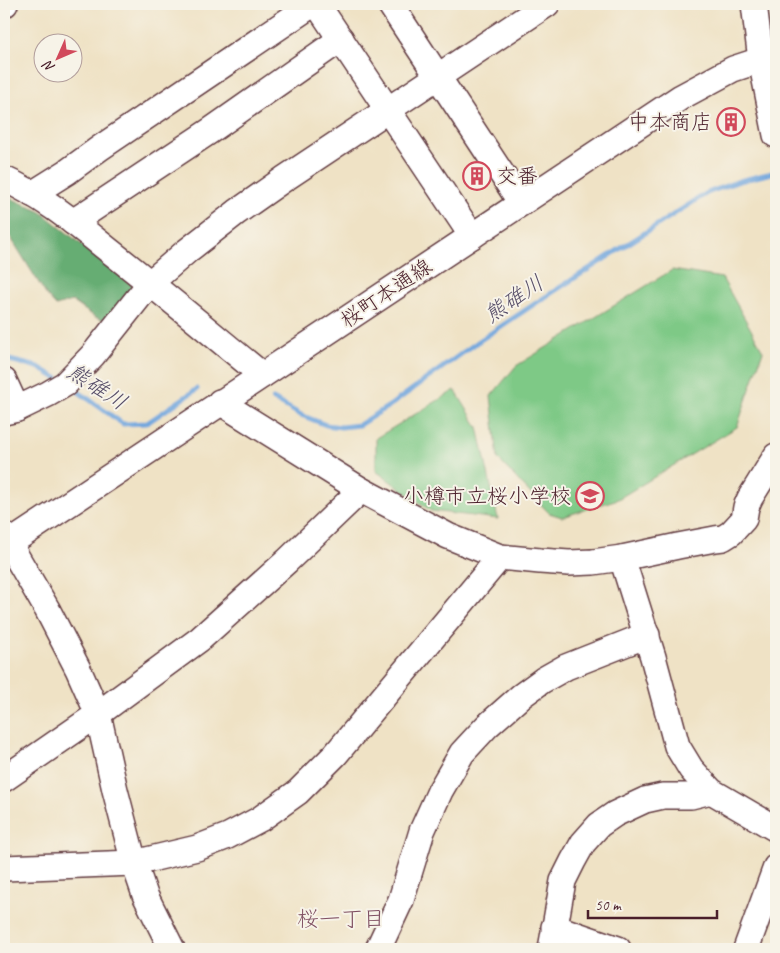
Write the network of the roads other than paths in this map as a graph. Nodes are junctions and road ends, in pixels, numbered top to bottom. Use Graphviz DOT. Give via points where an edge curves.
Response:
graph roads {
  1 [pos="315,4"];
  2 [pos="390,4"];
  3 [pos="547,4"];
  4 [pos="754,4"];
  5 [pos="342,39"];
  6 [pos="769,58"];
  7 [pos="438,76"];
  8 [pos="388,110"];
  9 [pos="776,135"];
  10 [pos="4,179"];
  11 [pos="32,194"];
  12 [pos="521,203"];
  13 [pos="73,222"];
  14 [pos="472,236"];
  15 [pos="150,283"];
  16 [pos="262,375"];
  17 [pos="4,380"];
  18 [pos="220,402"];
  19 [pos="10,410"];
  20 [pos="776,456"];
  21 [pos="361,490"];
  22 [pos="5,542"];
  23 [pos="500,557"];
  24 [pos="622,558"];
  25 [pos="646,635"];
  26 [pos="98,714"];
  27 [pos="4,779"];
  28 [pos="711,791"];
  29 [pos="776,829"];
  30 [pos="134,863"];
  31 [pos="776,867"];
  32 [pos="4,868"];
  33 [pos="552,938"];
  34 [pos="172,949"];
  35 [pos="378,949"];
  36 [pos="618,949"];
  37 [pos="746,949"];
  1 -- 5 [label="street"];
  1 -- 11 [label="street"];
  2 -- 7 [label="street"];
  3 -- 7 [label="street"];
  4 -- 6 [label="street"];
  5 -- 8 [label="street"];
  5 -- 13 [label="street"];
  6 -- 9 [label="street"];
  6 -- 12 [label="street, 桜町本通線" via="733,68 680,97"];
  7 -- 8 [label="street"];
  7 -- 12 [label="street"];
  8 -- 14 [label="street"];
  8 -- 15 [label="street" via="238,212"];
  10 -- 11 [label="street"];
  11 -- 13 [label="street"];
  12 -- 14 [label="street, 桜町本通線"];
  13 -- 15 [label="street"];
  14 -- 16 [label="street, 桜町本通線"];
  15 -- 16 [label="street"];
  15 -- 19 [label="street" via="65,384"];
  16 -- 18 [label="street, 桜町本通線"];
  17 -- 19 [label="street"];
  18 -- 21 [label="street"];
  18 -- 22 [label="street, 桜町本通線"];
  20 -- 24 [label="street" via="750,498 744,519 731,533 715,540"];
  21 -- 23 [label="street" via="448,536"];
  21 -- 26 [label="street" via="200,639"];
  22 -- 26 [label="street" via="47,610"];
  23 -- 24 [label="street" via="569,563"];
  23 -- 30 [label="street" via="335,755 298,792 248,827 228,836 197,848"];
  24 -- 25 [label="street"];
  25 -- 28 [label="street" via="678,746 691,769"];
  25 -- 35 [label="street" via="566,667 543,680 487,726 462,754 422,831 401,900"];
  26 -- 27 [label="street"];
  26 -- 30 [label="street"];
  28 -- 29 [label="street"];
  28 -- 33 [label="street" via="645,800 599,825 583,843 564,881"];
  30 -- 32 [label="street"];
  30 -- 34 [label="street" via="145,895"];
  31 -- 37 [label="street"];
  33 -- 36 [label="street"];
}
